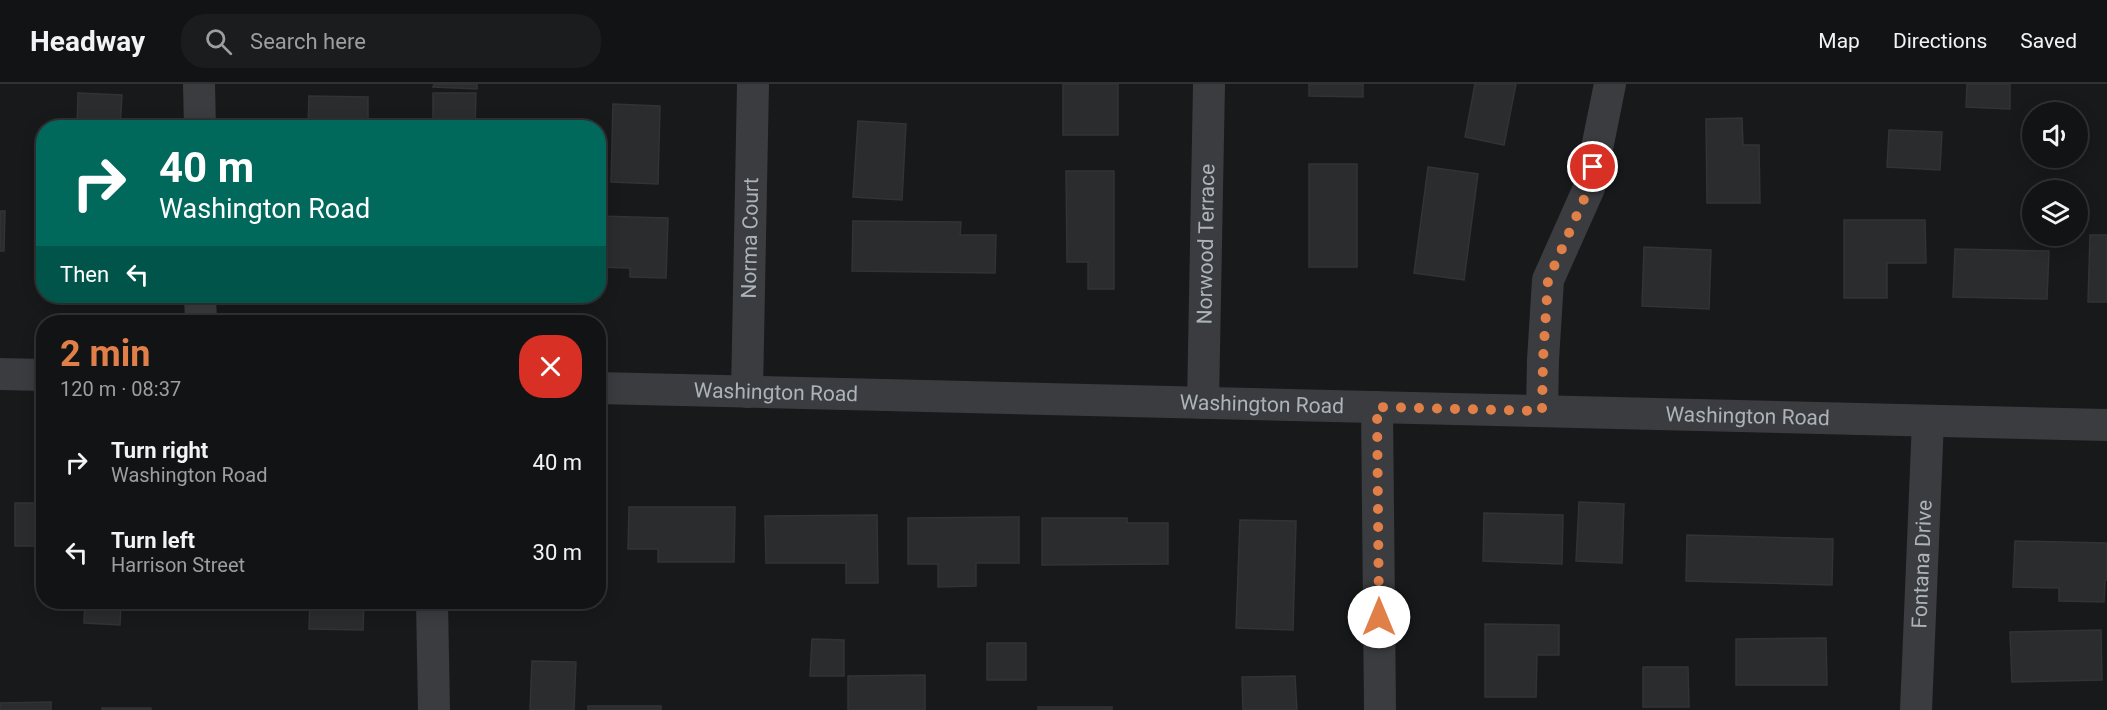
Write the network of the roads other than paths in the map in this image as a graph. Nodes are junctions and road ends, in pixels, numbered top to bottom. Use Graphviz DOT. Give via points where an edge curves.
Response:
graph roads {
  1 [pos="199,84"];
  2 [pos="753,84"];
  3 [pos="1209,84"];
  4 [pos="1610,84"];
  5 [pos="200,120"];
  6 [pos="0,374"];
  7 [pos="36,375"];
  8 [pos="606,388"];
  9 [pos="747,392"];
  10 [pos="1203,403"];
  11 [pos="1377,407"];
  12 [pos="1542,411"];
  13 [pos="1929,421"];
  14 [pos="2107,425"];
  15 [pos="432,609"];
  16 [pos="434,710"];
  17 [pos="1380,710"];
  18 [pos="1916,710"];
  1 -- 5 [label="street"];
  2 -- 9 [label="street, Norma Court"];
  3 -- 10 [label="street, Norwood Terrace"];
  4 -- 12 [label="street" via="1589,188 1548,280"];
  6 -- 7 [label="street"];
  8 -- 9 [label="street, Washington Road"];
  9 -- 10 [label="street, Washington Road"];
  10 -- 11 [label="street, Washington Road"];
  11 -- 12 [label="street, Washington Road"];
  11 -- 17 [label="street"];
  12 -- 13 [label="street, Washington Road"];
  13 -- 14 [label="street, Washington Road"];
  13 -- 18 [label="street, Fontana Drive"];
  15 -- 16 [label="street"];
}
